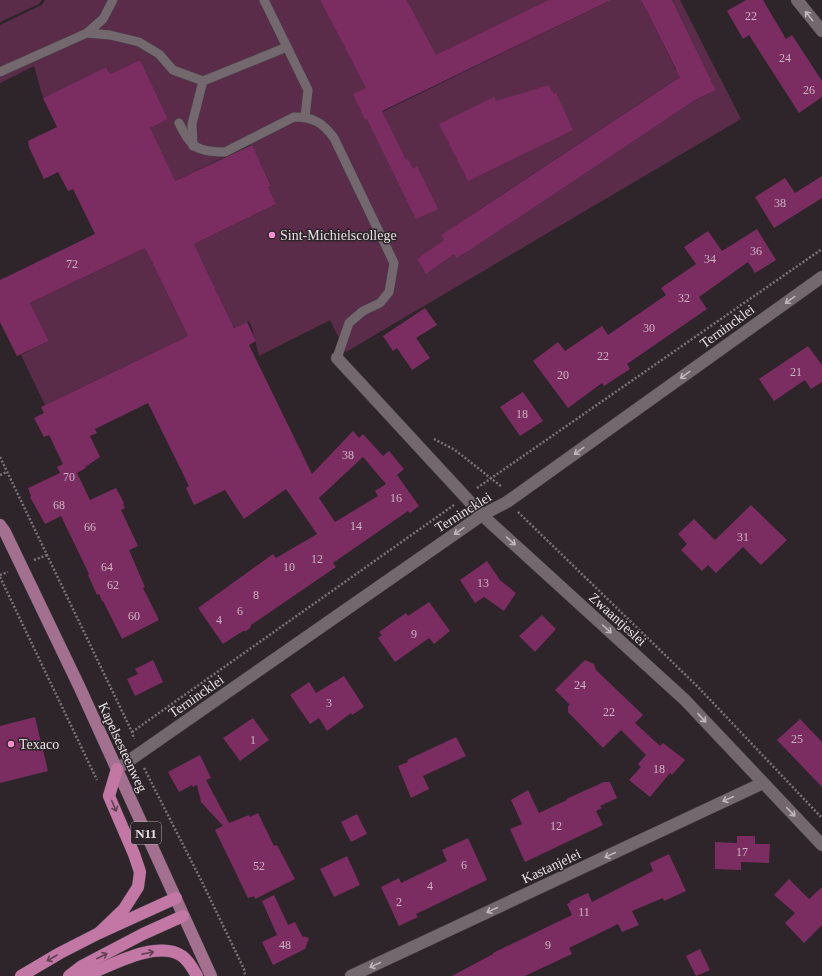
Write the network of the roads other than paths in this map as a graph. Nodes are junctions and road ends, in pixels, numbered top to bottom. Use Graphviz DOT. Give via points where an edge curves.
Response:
graph roads {
  1 [pos="113,0"];
  2 [pos="264,0"];
  3 [pos="797,0"];
  4 [pos="822,31"];
  5 [pos="87,34"];
  6 [pos="287,47"];
  7 [pos="0,72"];
  8 [pos="203,81"];
  9 [pos="305,117"];
  10 [pos="179,123"];
  11 [pos="193,146"];
  12 [pos="822,277"];
  13 [pos="337,358"];
  14 [pos="0,514"];
  15 [pos="482,515"];
  16 [pos="2,530"];
  17 [pos="117,769"];
  18 [pos="763,783"];
  19 [pos="822,845"];
  20 [pos="176,898"];
  21 [pos="183,916"];
  22 [pos="99,933"];
  23 [pos="21,976"];
  24 [pos="69,976"];
  25 [pos="86,976"];
  26 [pos="197,976"];
  27 [pos="211,976"];
  28 [pos="351,976"];
  1 -- 5 [label="lane" via="104,19"];
  2 -- 6 [label="lane"];
  4 -- 3 [label="street, one-way"];
  5 -- 7 [label="lane"];
  5 -- 8 [label="lane" via="110,35 139,42 159,54 173,70"];
  6 -- 8 [label="lane"];
  6 -- 9 [label="lane" via="308,90"];
  8 -- 11 [label="lane" via="192,124"];
  9 -- 11 [label="lane" via="294,118 225,152 200,150"];
  9 -- 13 [label="lane" via="326,127 334,138 394,263 389,292 380,303 363,311 349,323"];
  10 -- 11 [label="lane"];
  12 -- 15 [label="street, Ternincklei, one-way" via="507,502"];
  13 -- 15 [label="street, Zwaantjeslei"];
  14 -- 16 [label="main road, Kapelsesteenweg / N11"];
  15 -- 17 [label="street, Ternincklei, one-way"];
  15 -- 18 [label="street, Zwaantjeslei, one-way" via="685,700"];
  16 -- 17 [label="main road, Kapelsesteenweg / N11"];
  17 -- 20 [label="main road, Kapelsesteenweg / N11"];
  17 -- 22 [label="highway, one-way" via="109,796 140,872 138,887 124,909"];
  18 -- 19 [label="street, Zwaantjeslei, one-way"];
  18 -- 28 [label="street, Kastanjelei, one-way"];
  20 -- 21 [label="main road, Kapelsesteenweg / N11"];
  20 -- 22 [label="highway"];
  24 -- 21 [label="highway, one-way" via="82,966"];
  21 -- 27 [label="main road, Kapelsesteenweg / N11"];
  22 -- 23 [label="highway, one-way"];
  25 -- 26 [label="highway, one-way" via="130,957 152,951 168,951 182,956 193,967"];
}
